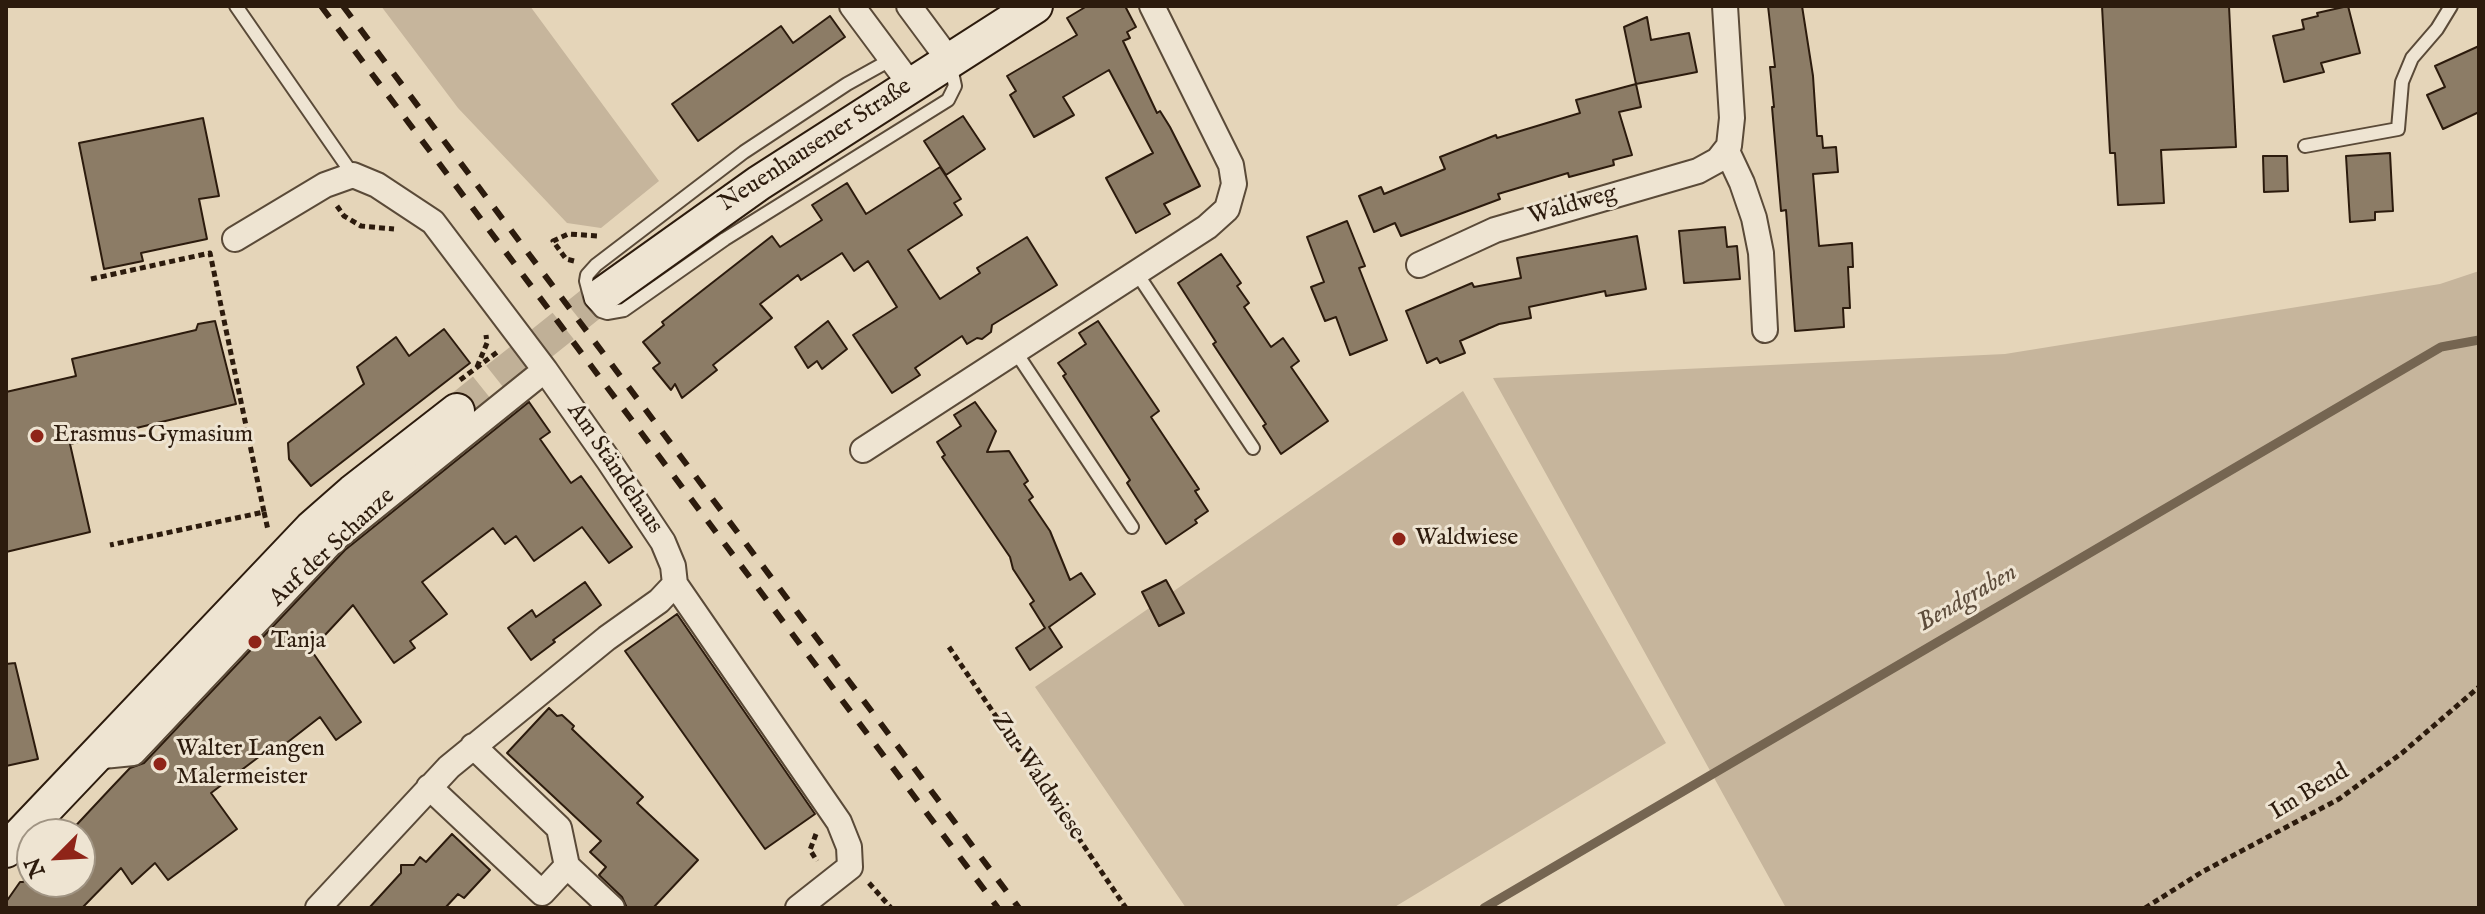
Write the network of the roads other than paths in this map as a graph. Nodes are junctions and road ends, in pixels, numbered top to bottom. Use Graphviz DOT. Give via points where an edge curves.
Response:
graph roads {
  1 [pos="236,6"];
  2 [pos="852,6"];
  3 [pos="909,6"];
  4 [pos="1035,6"];
  5 [pos="1152,6"];
  6 [pos="1725,6"];
  7 [pos="2451,6"];
  8 [pos="949,60"];
  9 [pos="902,71"];
  10 [pos="2305,146"];
  11 [pos="1727,151"];
  12 [pos="353,175"];
  13 [pos="235,239"];
  14 [pos="1419,265"];
  15 [pos="1136,272"];
  16 [pos="602,295"];
  17 [pos="1765,330"];
  18 [pos="1015,351"];
  19 [pos="545,370"];
  20 [pos="457,411"];
  21 [pos="1253,448"];
  22 [pos="863,450"];
  23 [pos="1132,527"];
  24 [pos="675,584"];
  25 [pos="473,746"];
  26 [pos="93,757"];
  27 [pos="429,787"];
  28 [pos="6,850"];
  29 [pos="567,866"];
  30 [pos="318,908"];
  31 [pos="612,908"];
  32 [pos="798,908"];
  1 -- 12 [label="lane"];
  2 -- 9 [label="street"];
  3 -- 8 [label="street"];
  4 -- 8 [label="main road, Neuenhausener Straße"];
  5 -- 15 [label="street" via="1231,165 1234,184 1227,209 1214,221"];
  6 -- 11 [label="street" via="1732,111"];
  7 -- 10 [label="lane" via="2412,58 2402,82 2398,129"];
  8 -- 9 [label="main road, Neuenhausener Straße"];
  8 -- 9 [label="lane" via="955,86 948,100 725,239 624,310 607,313 591,300 586,281 596,265 744,152 834,92"];
  9 -- 16 [label="main road, Neuenhausener Straße" via="748,191"];
  11 -- 14 [label="street, Waldweg" via="1698,171 1495,230"];
  11 -- 17 [label="street" via="1754,218"];
  12 -- 13 [label="street" via="325,185"];
  12 -- 19 [label="street, Am Ständehaus" via="433,222"];
  15 -- 18 [label="street"];
  15 -- 21 [label="lane"];
  18 -- 22 [label="street"];
  18 -- 23 [label="lane"];
  19 -- 24 [label="street, Am Ständehaus" via="663,542"];
  19 -- 26 [label="street, Auf der Schanze" via="328,546 133,753"];
  20 -- 26 [label="main road, Auf der Schanze" via="312,528"];
  24 -- 25 [label="street"];
  24 -- 32 [label="street, Am Ständehaus" via="827,802 846,838 850,867"];
  25 -- 27 [label="street"];
  25 -- 29 [label="street" via="559,828"];
  26 -- 28 [label="main road, Auf der Schanze"];
  27 -- 29 [label="street" via="542,893"];
  27 -- 30 [label="street"];
  29 -- 31 [label="street"];
}
